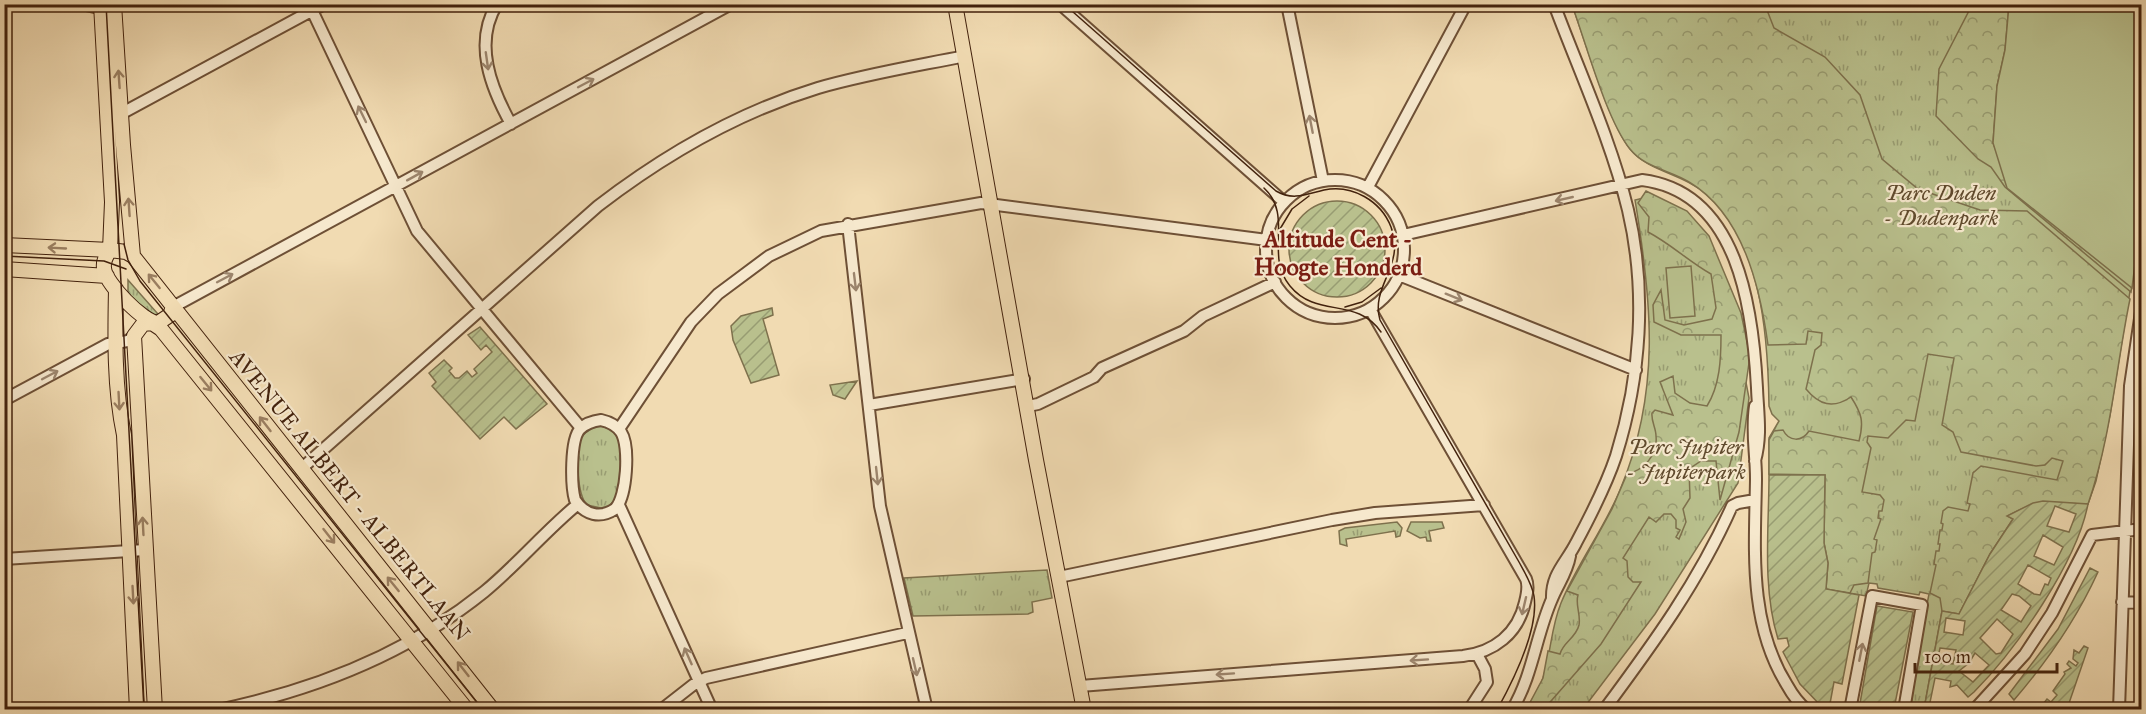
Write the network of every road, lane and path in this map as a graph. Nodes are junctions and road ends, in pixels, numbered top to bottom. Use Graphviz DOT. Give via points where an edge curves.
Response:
graph roads {
  1 [pos="82,4"];
  2 [pos="324,4"];
  3 [pos="497,4"];
  4 [pos="706,4"];
  5 [pos="730,4"];
  6 [pos="955,4"];
  7 [pos="1287,4"];
  8 [pos="1466,4"];
  9 [pos="1554,4"];
  10 [pos="1063,5"];
  11 [pos="108,7"];
  12 [pos="311,8"];
  13 [pos="711,15"];
  14 [pos="965,57"];
  15 [pos="122,114"];
  16 [pos="107,118"];
  17 [pos="510,124"];
  18 [pos="1323,181"];
  19 [pos="395,186"];
  20 [pos="1621,186"];
  21 [pos="1368,187"];
  22 [pos="1284,202"];
  23 [pos="992,204"];
  24 [pos="848,224"];
  25 [pos="1403,235"];
  26 [pos="1267,240"];
  27 [pos="4,245"];
  28 [pos="110,250"];
  29 [pos="133,256"];
  30 [pos="4,269"];
  31 [pos="1399,275"];
  32 [pos="107,276"];
  33 [pos="1275,282"];
  34 [pos="116,289"];
  35 [pos="2142,305"];
  36 [pos="173,307"];
  37 [pos="1370,309"];
  38 [pos="481,310"];
  39 [pos="152,323"];
  40 [pos="134,336"];
  41 [pos="117,342"];
  42 [pos="1636,369"];
  43 [pos="1023,379"];
  44 [pos="4,400"];
  45 [pos="868,405"];
  46 [pos="1028,406"];
  47 [pos="581,428"];
  48 [pos="619,429"];
  49 [pos="301,469"];
  50 [pos="1755,501"];
  51 [pos="578,504"];
  52 [pos="619,505"];
  53 [pos="1484,505"];
  54 [pos="2142,529"];
  55 [pos="2124,530"];
  56 [pos="138,551"];
  57 [pos="4,559"];
  58 [pos="1059,578"];
  59 [pos="2122,602"];
  60 [pos="2142,603"];
  61 [pos="430,629"];
  62 [pos="907,633"];
  63 [pos="411,640"];
  64 [pos="1477,654"];
  65 [pos="699,681"];
  66 [pos="1080,686"];
  67 [pos="1805,709"];
  68 [pos="137,710"];
  69 [pos="155,710"];
  70 [pos="219,710"];
  71 [pos="467,710"];
  72 [pos="494,710"];
  73 [pos="661,710"];
  74 [pos="712,710"];
  75 [pos="927,710"];
  76 [pos="1084,710"];
  77 [pos="1469,710"];
  78 [pos="1512,710"];
  79 [pos="1604,710"];
  80 [pos="1850,710"];
  81 [pos="1904,710"];
  82 [pos="1974,710"];
  83 [pos="2118,710"];
  1 -- 11 [label="street"];
  2 -- 12 [label="street"];
  3 -- 17 [label="street, one-way" via="485,40 486,62"];
  4 -- 13 [label="street"];
  5 -- 13 [label="street"];
  6 -- 14 [label="main road"];
  18 -- 7 [label="street, one-way"];
  8 -- 21 [label="street"];
  9 -- 20 [label="street"];
  10 -- 22 [label="street"];
  15 -- 11 [label="main road, one-way"];
  11 -- 16 [label="main road"];
  12 -- 15 [label="street"];
  19 -- 12 [label="street, one-way"];
  17 -- 13 [label="street, one-way"];
  14 -- 23 [label="main road"];
  14 -- 38 [label="street" via="818,88 697,141 598,206"];
  15 -- 16 [label="street"];
  29 -- 15 [label="main road, one-way"];
  16 -- 28 [label="main road" via="112,202"];
  19 -- 17 [label="street, one-way"];
  18 -- 21 [label="street" via="1349,181"];
  18 -- 22 [label="street" via="1299,189"];
  36 -- 19 [label="street, one-way"];
  19 -- 38 [label="street" via="417,231"];
  20 -- 25 [label="street, one-way"];
  20 -- 42 [label="street" via="1637,267 1640,326"];
  20 -- 50 [label="street" via="1642,180 1674,188 1697,203 1715,222 1729,250 1747,301 1756,354 1760,442 1755,461"];
  21 -- 25 [label="street" via="1390,207"];
  22 -- 26 [label="street"];
  23 -- 24 [label="street"];
  23 -- 26 [label="street"];
  23 -- 43 [label="main road"];
  24 -- 45 [label="street, one-way"];
  24 -- 48 [label="street" via="797,241 741,274 718,294 690,324"];
  25 -- 31 [label="street"];
  26 -- 33 [label="street" via="1268,263"];
  28 -- 27 [label="main road, one-way"];
  28 -- 29 [label="main road"];
  28 -- 32 [label="main road" via="104,266"];
  36 -- 29 [label="main road, AVENUE ALBERT - ALBERTLAAN, one-way"];
  30 -- 32 [label="main road"];
  31 -- 37 [label="street" via="1382,300"];
  31 -- 42 [label="street, one-way"];
  32 -- 34 [label="main road, AVENUE ALBERT - ALBERTLAAN"];
  33 -- 37 [label="street" via="1299,308 1317,316 1341,317"];
  33 -- 46 [label="street" via="1203,316 1184,331 1102,368 1094,377"];
  34 -- 39 [label="main road, AVENUE ALBERT - ALBERTLAAN" via="139,315"];
  34 -- 41 [label="main road"];
  35 -- 55 [label="street" via="2130,386"];
  36 -- 39 [label="main road" via="166,320"];
  49 -- 36 [label="main road, AVENUE ALBERT - ALBERTLAAN, one-way"];
  37 -- 53 [label="street"];
  38 -- 47 [label="street"];
  38 -- 49 [label="street"];
  39 -- 40 [label="main road" via="143,324"];
  39 -- 63 [label="main road, AVENUE ALBERT - ALBERTLAAN, one-way" via="161,329"];
  40 -- 41 [label="street"];
  56 -- 40 [label="main road, one-way"];
  44 -- 41 [label="street, one-way"];
  41 -- 56 [label="main road, one-way"];
  42 -- 78 [label="street" via="1615,458 1552,599"];
  43 -- 45 [label="street"];
  43 -- 46 [label="main road"];
  45 -- 62 [label="street, one-way" via="880,506"];
  46 -- 58 [label="main road"];
  47 -- 48 [label="street" via="602,420"];
  47 -- 51 [label="street" via="574,446 573,493"];
  48 -- 52 [label="street" via="625,448 624,494"];
  61 -- 49 [label="main road, AVENUE ALBERT - ALBERTLAAN, one-way"];
  50 -- 67 [label="street" via="1762,628 1772,657"];
  50 -- 79 [label="street" via="1732,506 1678,609"];
  51 -- 52 [label="street" via="597,515"];
  51 -- 61 [label="street" via="508,572"];
  65 -- 52 [label="street, one-way"];
  53 -- 58 [label="street" via="1332,520"];
  53 -- 64 [label="street, one-way" via="1528,584 1519,622 1497,645"];
  54 -- 55 [label="street"];
  55 -- 59 [label="street"];
  55 -- 82 [label="street" via="2092,535 2031,646"];
  56 -- 57 [label="street"];
  56 -- 68 [label="main road, one-way"];
  56 -- 69 [label="main road" via="153,640"];
  58 -- 66 [label="main road"];
  59 -- 60 [label="street"];
  59 -- 83 [label="street"];
  61 -- 63 [label="street"];
  72 -- 61 [label="main road, AVENUE ALBERT - ALBERTLAAN, one-way"];
  62 -- 65 [label="street"];
  62 -- 75 [label="street, one-way"];
  63 -- 70 [label="street" via="339,676 294,692"];
  63 -- 71 [label="main road, AVENUE ALBERT - ALBERTLAAN"];
  64 -- 66 [label="street, one-way"];
  64 -- 77 [label="street" via="1488,677"];
  65 -- 73 [label="street"];
  65 -- 74 [label="street"];
  66 -- 76 [label="main road"];
  80 -- 81 [label="street, one-way" via="1872,596 1922,605"];
}
